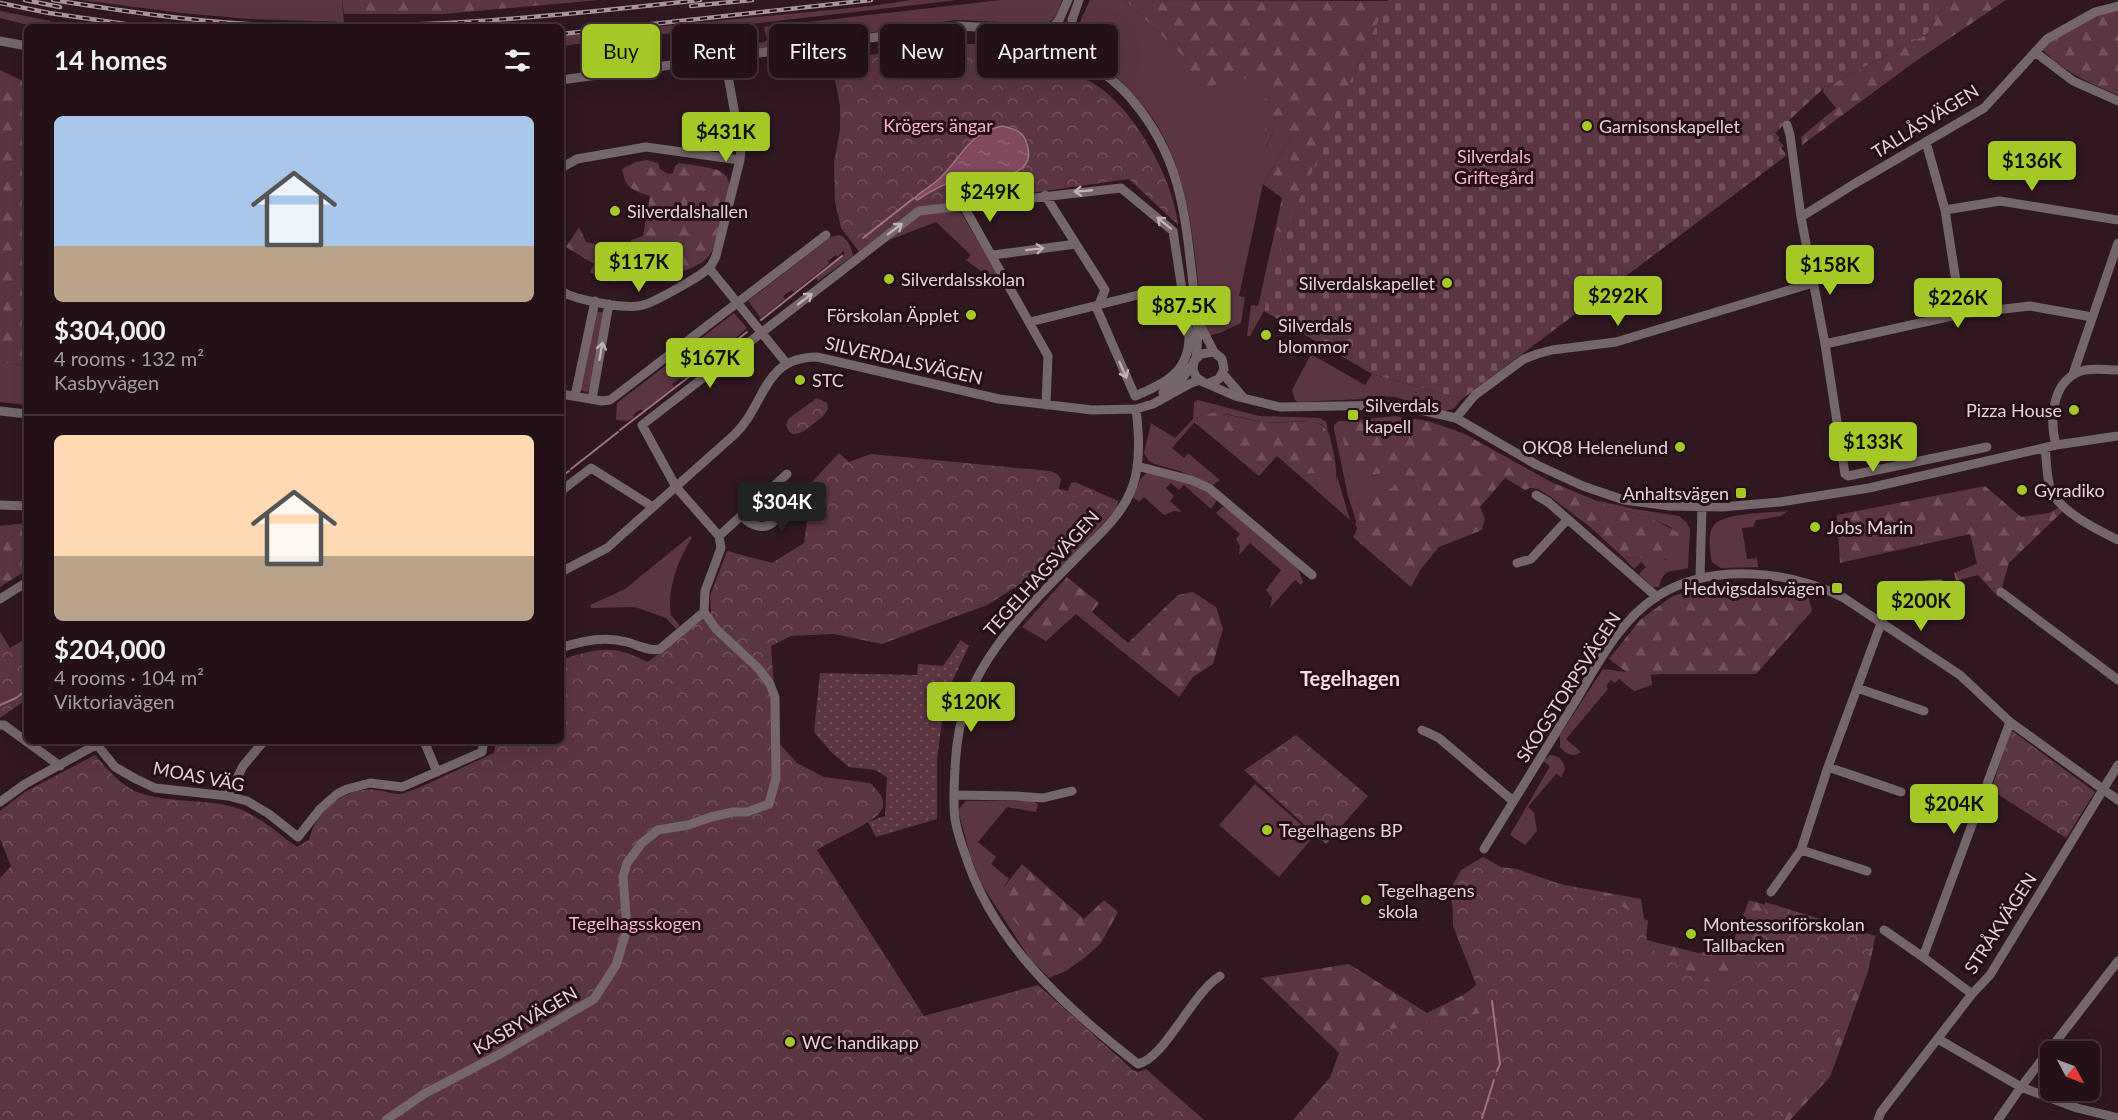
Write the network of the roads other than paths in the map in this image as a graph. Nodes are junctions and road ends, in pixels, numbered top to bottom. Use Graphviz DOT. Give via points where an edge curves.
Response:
graph roads {
  1 [pos="1068,0"];
  2 [pos="1079,0"];
  3 [pos="2118,6"];
  4 [pos="1056,24"];
  5 [pos="1072,24"];
  6 [pos="977,27"];
  7 [pos="0,41"];
  8 [pos="24,45"];
  9 [pos="2036,52"];
  10 [pos="757,54"];
  11 [pos="672,66"];
  12 [pos="728,78"];
  13 [pos="1109,78"];
  14 [pos="564,80"];
  15 [pos="2118,101"];
  16 [pos="1787,125"];
  17 [pos="1926,142"];
  18 [pos="740,160"];
  19 [pos="564,166"];
  20 [pos="1045,195"];
  21 [pos="963,205"];
  22 [pos="1945,210"];
  23 [pos="1801,217"];
  24 [pos="2118,220"];
  25 [pos="826,235"];
  26 [pos="2118,243"];
  27 [pos="1076,244"];
  28 [pos="993,255"];
  29 [pos="709,268"];
  30 [pos="1813,283"];
  31 [pos="564,292"];
  32 [pos="1142,294"];
  33 [pos="595,301"];
  34 [pos="738,303"];
  35 [pos="609,304"];
  36 [pos="1098,304"];
  37 [pos="1961,314"];
  38 [pos="2092,317"];
  39 [pos="1196,318"];
  40 [pos="1030,322"];
  41 [pos="762,332"];
  42 [pos="1825,344"];
  43 [pos="1214,352"];
  44 [pos="1195,361"];
  45 [pos="787,364"];
  46 [pos="2118,370"];
  47 [pos="1223,374"];
  48 [pos="2073,374"];
  49 [pos="1204,382"];
  50 [pos="564,394"];
  51 [pos="575,396"];
  52 [pos="1245,398"];
  53 [pos="592,399"];
  54 [pos="1046,405"];
  55 [pos="1147,405"];
  56 [pos="1136,409"];
  57 [pos="0,411"];
  58 [pos="24,414"];
  59 [pos="1456,418"];
  60 [pos="2118,436"];
  61 [pos="2056,445"];
  62 [pos="1987,447"];
  63 [pos="2045,448"];
  64 [pos="1137,466"];
  65 [pos="787,474"];
  66 [pos="676,487"];
  67 [pos="564,489"];
  68 [pos="770,491"];
  69 [pos="1700,492"];
  70 [pos="1536,495"];
  71 [pos="0,505"];
  72 [pos="24,506"];
  73 [pos="653,507"];
  74 [pos="1702,507"];
  75 [pos="742,516"];
  76 [pos="1567,520"];
  77 [pos="719,536"];
  78 [pos="2118,540"];
  79 [pos="1517,563"];
  80 [pos="564,570"];
  81 [pos="1312,574"];
  82 [pos="1700,577"];
  83 [pos="24,584"];
  84 [pos="1940,585"];
  85 [pos="2001,592"];
  86 [pos="1657,597"];
  87 [pos="0,598"];
  88 [pos="704,612"];
  89 [pos="1882,622"];
  90 [pos="564,647"];
  91 [pos="2118,680"];
  92 [pos="1857,688"];
  93 [pos="1924,711"];
  94 [pos="2010,722"];
  95 [pos="0,725"];
  96 [pos="1422,730"];
  97 [pos="24,740"];
  98 [pos="30,744"];
  99 [pos="95,744"];
  100 [pos="99,744"];
  101 [pos="261,744"];
  102 [pos="425,744"];
  103 [pos="483,744"];
  104 [pos="2118,765"];
  105 [pos="60,766"];
  106 [pos="1828,767"];
  107 [pos="437,772"];
  108 [pos="2103,790"];
  109 [pos="1072,791"];
  110 [pos="1901,792"];
  111 [pos="954,795"];
  112 [pos="228,796"];
  113 [pos="2118,800"];
  114 [pos="1513,801"];
  115 [pos="0,802"];
  116 [pos="1484,849"];
  117 [pos="1801,850"];
  118 [pos="1867,871"];
  119 [pos="1771,892"];
  120 [pos="1884,930"];
  121 [pos="1923,957"];
  122 [pos="2118,961"];
  123 [pos="1220,976"];
  124 [pos="1972,994"];
  125 [pos="1938,1039"];
  126 [pos="2020,1087"];
  127 [pos="2118,1118"];
  128 [pos="386,1120"];
  129 [pos="1878,1120"];
  130 [pos="1998,1120"];
  1 -- 4 [label="street"];
  2 -- 5 [label="street"];
  3 -- 9 [label="street, TALLÅSVÄGEN" via="2095,12 2047,39"];
  6 -- 10 [label="street" via="958,26"];
  7 -- 8 [label="street"];
  9 -- 15 [label="street" via="2073,81"];
  9 -- 17 [label="street, TALLÅSVÄGEN" via="1984,108"];
  11 -- 14 [label="street"];
  12 -- 18 [label="street"];
  13 -- 39 [label="street" via="1146,117 1176,174 1185,211"];
  16 -- 23 [label="street"];
  17 -- 22 [label="street"];
  17 -- 23 [label="street, TALLÅSVÄGEN"];
  18 -- 19 [label="street" via="646,147 577,159"];
  18 -- 29 [label="street" via="716,256"];
  20 -- 21 [label="street"];
  20 -- 27 [label="street"];
  36 -- 20 [label="street, one-way" via="1135,396 1175,375 1189,350 1189,335 1173,231 1120,188"];
  21 -- 28 [label="street"];
  41 -- 21 [label="street, one-way" via="920,211"];
  22 -- 24 [label="street" via="2000,201"];
  22 -- 37 [label="street"];
  23 -- 30 [label="street"];
  25 -- 34 [label="street"];
  26 -- 38 [label="street"];
  28 -- 27 [label="street, one-way"];
  27 -- 36 [label="street" via="1106,290"];
  28 -- 40 [label="street"];
  29 -- 34 [label="street"];
  29 -- 35 [label="street" via="642,306"];
  30 -- 42 [label="street"];
  30 -- 59 [label="street" via="1616,342 1537,354 1524,359 1475,395"];
  31 -- 33 [label="street"];
  32 -- 36 [label="street"];
  33 -- 35 [label="street"];
  33 -- 51 [label="street"];
  34 -- 41 [label="street"];
  34 -- 53 [label="street" via="610,400"];
  53 -- 35 [label="street, one-way"];
  36 -- 40 [label="street"];
  37 -- 38 [label="street" via="2030,306"];
  37 -- 42 [label="street"];
  38 -- 48 [label="street"];
  39 -- 43 [label="street"];
  39 -- 44 [label="street"];
  40 -- 54 [label="street" via="1048,356"];
  41 -- 45 [label="street"];
  41 -- 66 [label="street" via="642,425"];
  42 -- 62 [label="street" via="1848,476"];
  43 -- 44 [label="street" via="1204,352"];
  43 -- 47 [label="street" via="1222,359"];
  44 -- 49 [label="street" via="1196,376"];
  44 -- 55 [label="street, SILVERDALSVÄGEN" via="1176,384"];
  45 -- 54 [label="street, SILVERDALSVÄGEN" via="793,359 817,357 999,399"];
  45 -- 66 [label="street" via="773,374 741,429"];
  46 -- 48 [label="street"];
  47 -- 49 [label="street" via="1219,379"];
  47 -- 52 [label="street"];
  48 -- 61 [label="street" via="2058,394 2052,414"];
  49 -- 52 [label="street"];
  49 -- 55 [label="street, SILVERDALSVÄGEN"];
  50 -- 51 [label="street"];
  51 -- 53 [label="street"];
  52 -- 59 [label="street" via="1280,407 1398,405"];
  54 -- 56 [label="street, SILVERDALSVÄGEN"];
  55 -- 56 [label="street, SILVERDALSVÄGEN"];
  56 -- 64 [label="street, TEGELHAGSVÄGEN"];
  57 -- 58 [label="street"];
  59 -- 74 [label="street" via="1537,465 1583,486 1624,500"];
  60 -- 61 [label="street"];
  61 -- 63 [label="street"];
  63 -- 74 [label="street" via="1869,488 1780,502"];
  63 -- 78 [label="street" via="2050,489 2058,502"];
  64 -- 81 [label="street" via="1209,488"];
  64 -- 111 [label="street, TEGELHAGSVÄGEN" via="1127,501 1109,525 1010,628 976,676 956,740"];
  65 -- 68 [label="street"];
  66 -- 73 [label="street"];
  66 -- 77 [label="street"];
  67 -- 73 [label="street" via="591,468"];
  68 -- 75 [label="street"];
  68 -- 75 [label="street" via="778,503 775,521 758,527"];
  69 -- 74 [label="street"];
  70 -- 76 [label="street"];
  71 -- 72 [label="street"];
  73 -- 80 [label="street" via="607,548"];
  74 -- 82 [label="street"];
  75 -- 77 [label="street"];
  76 -- 79 [label="street" via="1531,559"];
  76 -- 86 [label="street"];
  77 -- 88 [label="street" via="722,548 705,591"];
  82 -- 86 [label="street, SKOGSTORPSVÄGEN"];
  82 -- 89 [label="street" via="1759,575 1803,581 1844,598"];
  83 -- 87 [label="street"];
  84 -- 89 [label="street" via="1898,590 1891,596"];
  85 -- 91 [label="street"];
  86 -- 114 [label="street, SKOGSTORPSVÄGEN" via="1624,626"];
  88 -- 90 [label="street" via="660,649 601,639"];
  88 -- 128 [label="street, KASBYVÄGEN" via="716,629 759,669 775,697 776,778 769,804 658,831 642,843 627,863 623,877 627,929 616,965 594,999"];
  89 -- 92 [label="street"];
  89 -- 94 [label="street" via="1960,675"];
  92 -- 93 [label="street"];
  92 -- 106 [label="street"];
  94 -- 108 [label="street"];
  94 -- 121 [label="street"];
  95 -- 97 [label="street"];
  96 -- 114 [label="street" via="1439,738"];
  98 -- 105 [label="street"];
  99 -- 105 [label="street"];
  100 -- 112 [label="street, MOAS VÄG" via="115,767 155,788"];
  101 -- 112 [label="street" via="243,766"];
  102 -- 107 [label="street"];
  103 -- 107 [label="street" via="482,752"];
  104 -- 108 [label="street, STRÅKVÄGEN"];
  105 -- 115 [label="street"];
  106 -- 110 [label="street"];
  106 -- 117 [label="street"];
  107 -- 112 [label="street, MOAS VÄG" via="402,787 370,783 347,789 320,809 298,837 259,807"];
  108 -- 113 [label="street"];
  108 -- 124 [label="street, STRÅKVÄGEN" via="1996,966"];
  109 -- 111 [label="street" via="1043,798"];
  111 -- 123 [label="street, TEGELHAGSVÄGEN" via="955,819 982,899 1044,982 1138,1064 1146,1062 1210,982"];
  114 -- 116 [label="street, SKOGSTORPSVÄGEN"];
  117 -- 118 [label="street"];
  117 -- 119 [label="street"];
  120 -- 121 [label="street"];
  121 -- 124 [label="street"];
  122 -- 126 [label="street"];
  124 -- 125 [label="street, STRÅKVÄGEN"];
  125 -- 126 [label="street"];
  125 -- 129 [label="street, STRÅKVÄGEN"];
  126 -- 127 [label="street"];
  126 -- 130 [label="street"];
}
